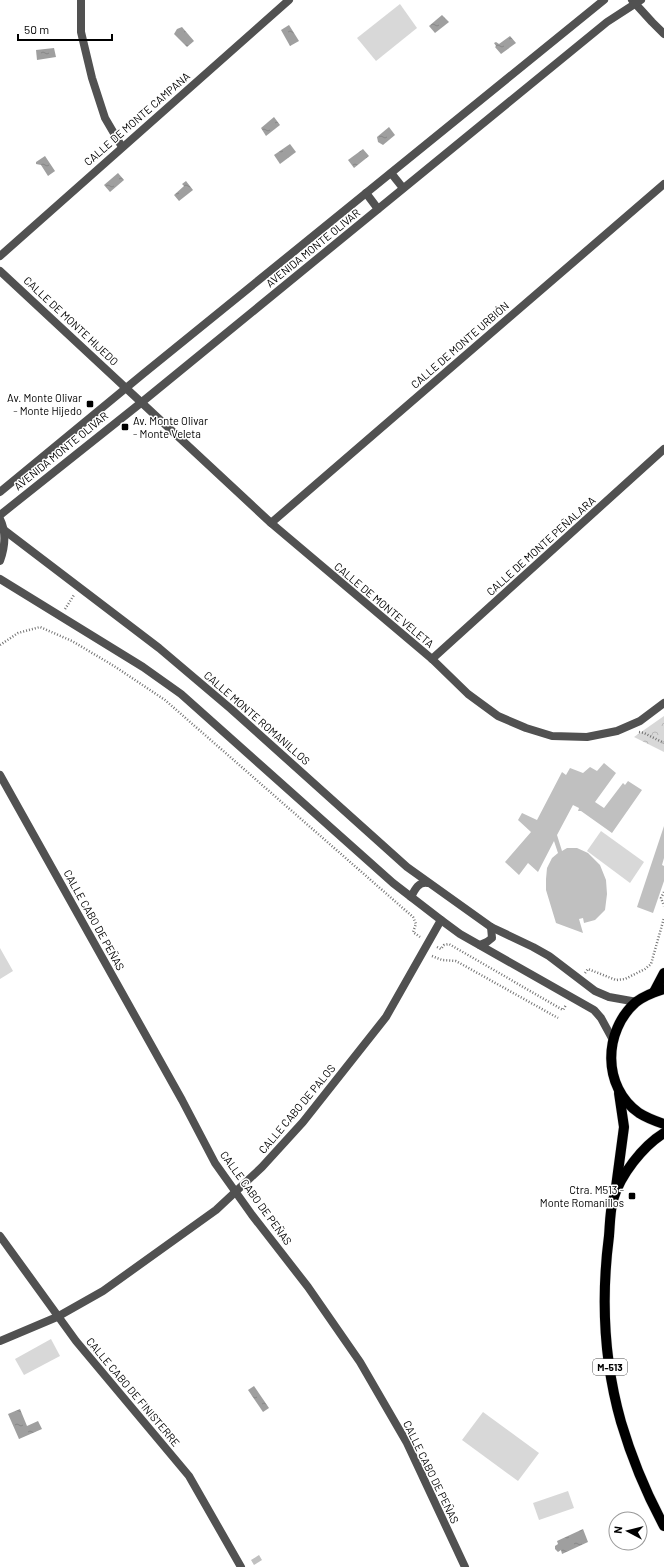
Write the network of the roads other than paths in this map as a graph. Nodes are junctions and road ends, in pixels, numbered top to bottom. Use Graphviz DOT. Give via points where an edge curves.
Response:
graph roads {
  1 [pos="81,0"];
  2 [pos="289,0"];
  3 [pos="604,0"];
  4 [pos="636,1"];
  5 [pos="664,34"];
  6 [pos="122,147"];
  7 [pos="391,173"];
  8 [pos="664,184"];
  9 [pos="403,188"];
  10 [pos="366,193"];
  11 [pos="378,209"];
  12 [pos="0,256"];
  13 [pos="0,271"];
  14 [pos="127,388"];
  15 [pos="142,402"];
  16 [pos="664,449"];
  17 [pos="0,492"];
  18 [pos="0,515"];
  19 [pos="0,519"];
  20 [pos="271,523"];
  21 [pos="4,530"];
  22 [pos="0,561"];
  23 [pos="0,579"];
  24 [pos="432,659"];
  25 [pos="664,704"];
  26 [pos="0,775"];
  27 [pos="428,882"];
  28 [pos="411,897"];
  29 [pos="441,920"];
  30 [pos="491,927"];
  31 [pos="480,945"];
  32 [pos="664,973"];
  33 [pos="664,989"];
  34 [pos="654,992"];
  35 [pos="637,1002"];
  36 [pos="613,1040"];
  37 [pos="619,1090"];
  38 [pos="664,1124"];
  39 [pos="664,1133"];
  40 [pos="235,1192"];
  41 [pos="613,1199"];
  42 [pos="0,1236"];
  43 [pos="58,1317"];
  44 [pos="0,1341"];
  45 [pos="664,1526"];
  46 [pos="241,1567"];
  47 [pos="465,1567"];
  1 -- 6 [label="street" via="81,32 92,78 105,118"];
  2 -- 6 [label="street, CALLE DE MONTE CAMPANA"];
  3 -- 7 [label="street, AVENIDA MONTE OLIVAR"];
  4 -- 5 [label="street"];
  4 -- 9 [label="street, AVENIDA MONTE OLIVAR"];
  6 -- 12 [label="street, CALLE DE MONTE CAMPANA"];
  7 -- 9 [label="street"];
  7 -- 10 [label="street, AVENIDA MONTE OLIVAR"];
  8 -- 20 [label="street, CALLE DE MONTE URBIÓN"];
  9 -- 11 [label="street, AVENIDA MONTE OLIVAR"];
  10 -- 11 [label="street"];
  10 -- 14 [label="street, AVENIDA MONTE OLIVAR"];
  11 -- 15 [label="street, AVENIDA MONTE OLIVAR"];
  13 -- 14 [label="street, CALLE DE MONTE HIJEDO"];
  14 -- 15 [label="street, CALLE DE MONTE VELETA"];
  14 -- 17 [label="street, AVENIDA MONTE OLIVAR"];
  15 -- 18 [label="street, AVENIDA MONTE OLIVAR"];
  15 -- 20 [label="street, CALLE DE MONTE VELETA"];
  16 -- 24 [label="street, CALLE DE MONTE PEÑALARA"];
  19 -- 21 [label="street"];
  20 -- 24 [label="street, CALLE DE MONTE VELETA"];
  21 -- 22 [label="street" via="5,546"];
  21 -- 27 [label="street, CALLE MONTE ROMANILLOS" via="158,648 231,709 407,867"];
  23 -- 28 [label="street" via="143,667 181,694"];
  24 -- 25 [label="street, CALLE DE MONTE VELETA" via="468,694 498,716 552,736 587,737 617,731 640,721"];
  26 -- 40 [label="street, CALLE CABO DE PEÑAS" via="215,1163"];
  27 -- 28 [label="street" via="419,884"];
  27 -- 30 [label="street, CALLE MONTE ROMANILLOS"];
  28 -- 29 [label="street"];
  29 -- 31 [label="street"];
  29 -- 40 [label="street, CALLE CABO DE PALOS" via="386,1017 303,1122"];
  30 -- 31 [label="street" via="492,938"];
  30 -- 35 [label="street, CALLE MONTE ROMANILLOS" via="549,956 595,991 609,997"];
  31 -- 36 [label="street" via="594,1010"];
  32 -- 34 [label="main road"];
  33 -- 34 [label="main road"];
  34 -- 35 [label="main road"];
  35 -- 36 [label="main road" via="622,1019"];
  36 -- 37 [label="main road" via="611,1065"];
  37 -- 38 [label="main road" via="638,1112 650,1120"];
  37 -- 41 [label="main road" via="624,1127"];
  39 -- 41 [label="main road, M-513" via="640,1154 626,1173"];
  40 -- 43 [label="street, CALLE CABO DE PALOS" via="216,1210 103,1291"];
  40 -- 47 [label="street, CALLE CABO DE PEÑAS" via="308,1287 360,1362 407,1443"];
  41 -- 45 [label="main road, M-513" via="604,1292 606,1339 613,1384 621,1422 636,1468"];
  42 -- 43 [label="street, CALLE CABO DE FINISTERRE"];
  43 -- 44 [label="street, CALLE CABO DE PALOS"];
  43 -- 46 [label="street, CALLE CABO DE FINISTERRE" via="188,1476"];
}
